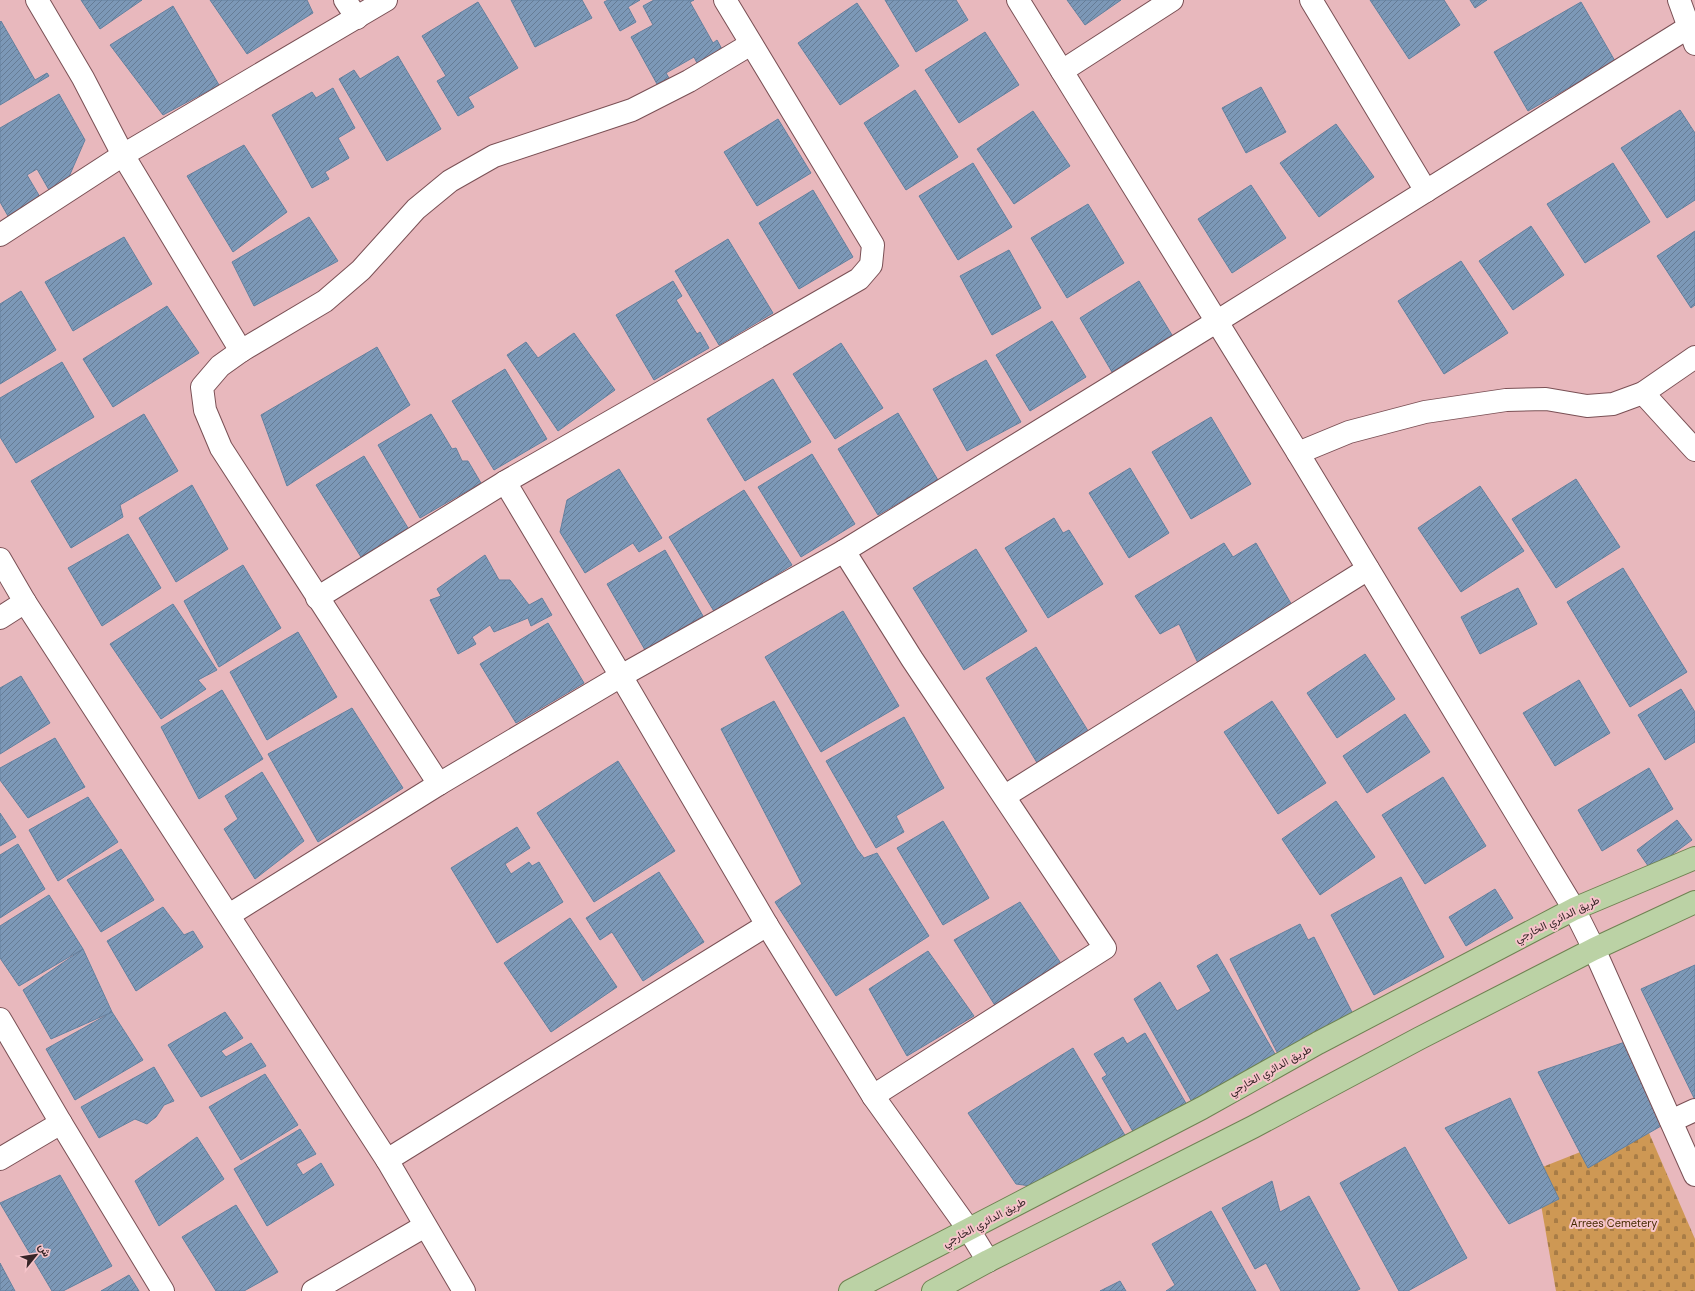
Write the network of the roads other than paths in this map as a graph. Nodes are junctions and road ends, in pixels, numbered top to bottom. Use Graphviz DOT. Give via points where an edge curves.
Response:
graph roads {
  1 [pos="37,0"];
  2 [pos="345,0"];
  3 [pos="386,0"];
  4 [pos="724,0"];
  5 [pos="1018,0"];
  6 [pos="1172,0"];
  7 [pos="1310,0"];
  8 [pos="1680,0"];
  9 [pos="357,18"];
  10 [pos="1692,36"];
  11 [pos="751,44"];
  12 [pos="1062,71"];
  13 [pos="123,155"];
  14 [pos="1426,191"];
  15 [pos="0,235"];
  16 [pos="1216,322"];
  17 [pos="241,351"];
  18 [pos="1695,357"];
  19 [pos="1643,393"];
  20 [pos="1695,450"];
  21 [pos="1298,453"];
  22 [pos="504,482"];
  23 [pos="844,551"];
  24 [pos="0,559"];
  25 [pos="1368,569"];
  26 [pos="317,598"];
  27 [pos="25,602"];
  28 [pos="0,618"];
  29 [pos="622,676"];
  30 [pos="440,784"];
  31 [pos="1004,796"];
  32 [pos="1695,858"];
  33 [pos="1695,902"];
  34 [pos="1574,909"];
  35 [pos="229,915"];
  36 [pos="766,926"];
  37 [pos="1594,949"];
  38 [pos="0,1019"];
  39 [pos="873,1096"];
  40 [pos="1695,1110"];
  41 [pos="1671,1120"];
  42 [pos="61,1123"];
  43 [pos="0,1159"];
  44 [pos="387,1160"];
  45 [pos="1695,1175"];
  46 [pos="425,1226"];
  47 [pos="969,1230"];
  48 [pos="988,1261"];
  49 [pos="163,1291"];
  50 [pos="313,1291"];
  51 [pos="464,1291"];
  52 [pos="850,1291"];
  53 [pos="933,1291"];
  1 -- 13 [label="street" via="83,78"];
  2 -- 9 [label="street"];
  3 -- 9 [label="street"];
  4 -- 11 [label="street"];
  5 -- 12 [label="street"];
  6 -- 12 [label="street"];
  7 -- 14 [label="street"];
  8 -- 10 [label="street"];
  9 -- 13 [label="street"];
  10 -- 14 [label="street"];
  11 -- 17 [label="street" via="689,81 632,110 494,156 450,181 416,209 361,270 325,301"];
  11 -- 22 [label="street" via="873,245 871,265 859,280"];
  12 -- 16 [label="street"];
  13 -- 15 [label="street"];
  13 -- 17 [label="street"];
  14 -- 16 [label="street"];
  16 -- 21 [label="street"];
  16 -- 23 [label="street"];
  17 -- 26 [label="street" via="220,366 202,387 205,410 221,448"];
  18 -- 19 [label="street"];
  19 -- 20 [label="street"];
  19 -- 21 [label="street" via="1613,404 1587,406 1546,399 1506,400 1425,412 1349,432"];
  21 -- 25 [label="street"];
  22 -- 26 [label="street"];
  22 -- 29 [label="street"];
  23 -- 29 [label="street"];
  23 -- 31 [label="street" via="912,659"];
  24 -- 27 [label="street"];
  25 -- 31 [label="street"];
  25 -- 34 [label="street"];
  26 -- 30 [label="street"];
  27 -- 28 [label="street"];
  27 -- 35 [label="street"];
  29 -- 30 [label="street"];
  29 -- 36 [label="street"];
  30 -- 35 [label="street"];
  31 -- 39 [label="street" via="1105,948"];
  32 -- 34 [label="main road, طريق الدائري الخارجي"];
  33 -- 37 [label="main road"];
  34 -- 37 [label="street"];
  34 -- 47 [label="main road, طريق الدائري الخارجي"];
  35 -- 44 [label="street"];
  36 -- 39 [label="street"];
  36 -- 44 [label="street"];
  37 -- 41 [label="street"];
  37 -- 48 [label="main road" via="1253,1127"];
  38 -- 42 [label="street"];
  39 -- 47 [label="street"];
  40 -- 41 [label="street"];
  41 -- 45 [label="street"];
  42 -- 43 [label="street"];
  42 -- 49 [label="street"];
  44 -- 46 [label="street"];
  46 -- 50 [label="street"];
  46 -- 51 [label="street"];
  47 -- 48 [label="street"];
  47 -- 52 [label="main road, طريق الدائري الخارجي"];
  48 -- 53 [label="main road"];
}
